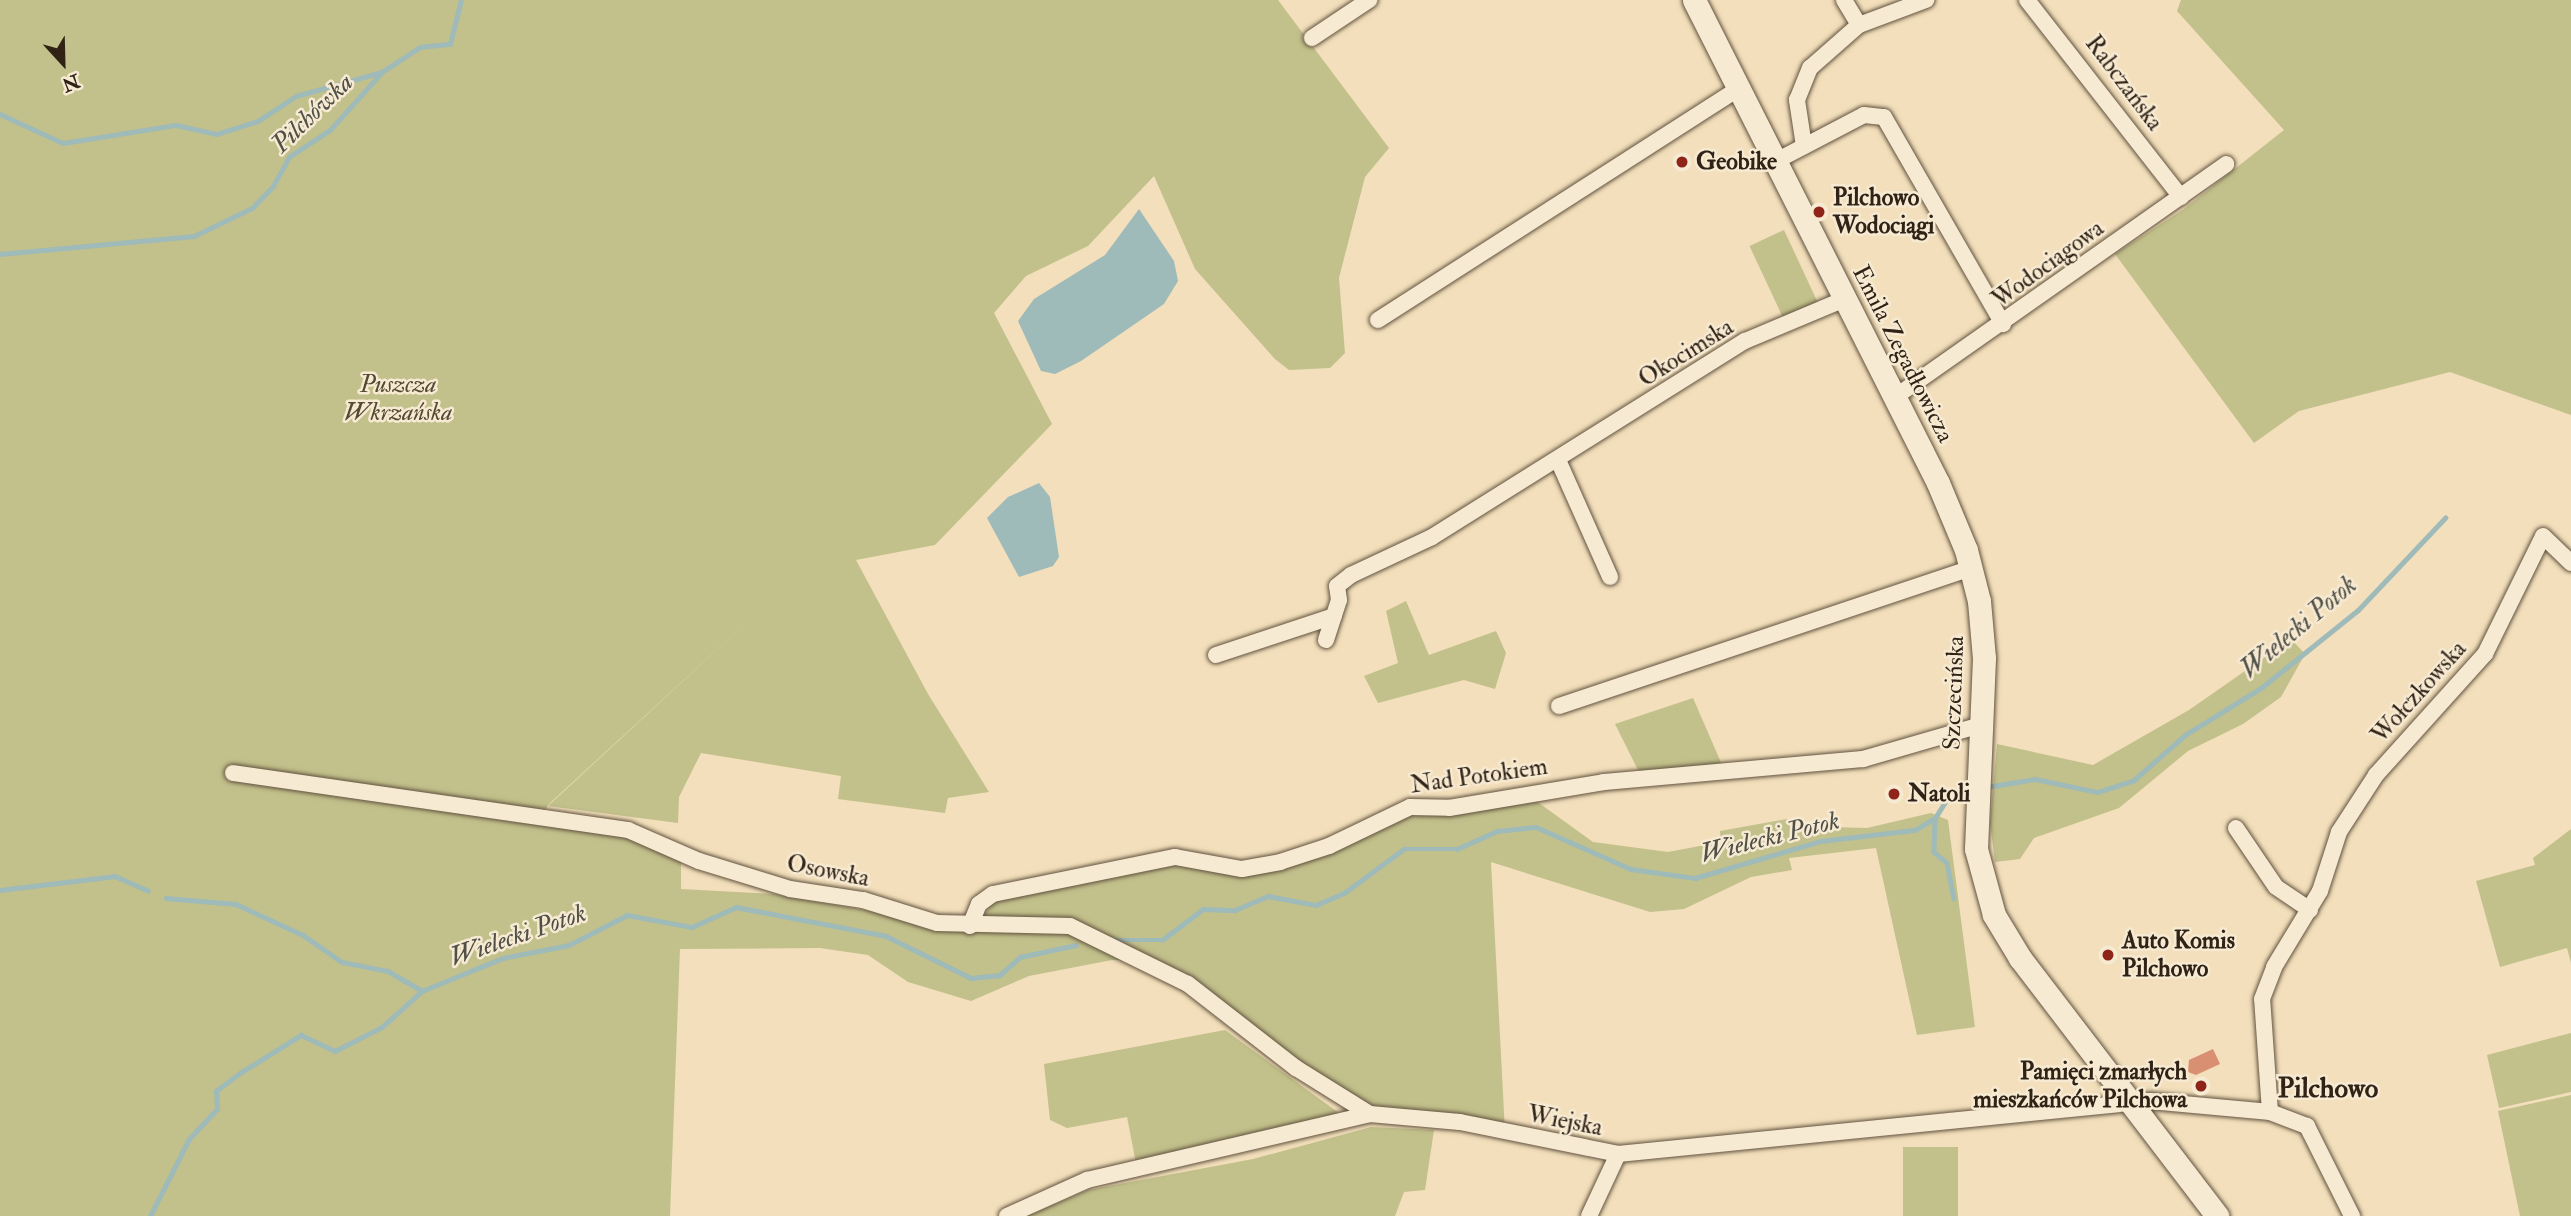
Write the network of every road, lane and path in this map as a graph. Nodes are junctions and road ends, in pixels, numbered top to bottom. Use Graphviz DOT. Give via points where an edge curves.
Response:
graph roads {
  1 [pos="1368,0"];
  2 [pos="1694,0"];
  3 [pos="1844,0"];
  4 [pos="1926,0"];
  5 [pos="2027,0"];
  6 [pos="1859,25"];
  7 [pos="1312,38"];
  8 [pos="1739,88"];
  9 [pos="1804,146"];
  10 [pos="1776,161"];
  11 [pos="2226,164"];
  12 [pos="2181,197"];
  13 [pos="1845,299"];
  14 [pos="1378,320"];
  15 [pos="2003,324"];
  16 [pos="1895,397"];
  17 [pos="1558,460"];
  18 [pos="1960,533"];
  19 [pos="2571,563"];
  20 [pos="1971,568"];
  21 [pos="1609,577"];
  22 [pos="1334,616"];
  23 [pos="1326,640"];
  24 [pos="1216,654"];
  25 [pos="1559,706"];
  26 [pos="1981,725"];
  27 [pos="233,773"];
  28 [pos="2236,828"];
  29 [pos="2311,911"];
  30 [pos="970,926"];
  31 [pos="2137,1102"];
  32 [pos="2270,1112"];
  33 [pos="1370,1114"];
  34 [pos="1618,1154"];
  35 [pos="1007,1216"];
  36 [pos="1588,1216"];
  37 [pos="2217,1216"];
  38 [pos="2233,1216"];
  39 [pos="2352,1216"];
  1 -- 7 [label="street"];
  2 -- 8 [label="main road, Emila Zegadłowicza"];
  3 -- 6 [label="street"];
  4 -- 6 [label="street"];
  5 -- 12 [label="street, Rabczańska"];
  6 -- 9 [label="street" via="1824,52 1800,84 1797,116"];
  8 -- 10 [label="main road, Emila Zegadłowicza"];
  8 -- 14 [label="street"];
  9 -- 10 [label="street"];
  9 -- 15 [label="street" via="1870,113 1889,120"];
  10 -- 13 [label="main road, Emila Zegadłowicza"];
  11 -- 12 [label="street, Wodociągowa"];
  12 -- 15 [label="street, Wodociągowa"];
  13 -- 16 [label="main road, Emila Zegadłowicza"];
  13 -- 17 [label="street, Okocimska" via="1745,341"];
  15 -- 16 [label="street, Wodociągowa"];
  16 -- 18 [label="main road, Emila Zegadłowicza"];
  17 -- 21 [label="street"];
  17 -- 22 [label="street, Okocimska" via="1432,537 1351,575 1337,586"];
  18 -- 20 [label="main road, Szczecińska"];
  19 -- 29 [label="street, Wołczkowska" via="2543,536 2485,654 2356,802"];
  20 -- 25 [label="street"];
  20 -- 26 [label="main road, Szczecińska" via="1983,627"];
  22 -- 23 [label="street, Okocimska"];
  22 -- 24 [label="street"];
  26 -- 30 [label="street, Nad Potokiem" via="1863,759 1604,782 1449,808 1410,807 1329,846 1280,862 1242,869 1175,857 993,894 979,904"];
  26 -- 31 [label="main road, Szczecińska" via="1975,815 1978,867 1994,915 2056,1003"];
  27 -- 30 [label="street, Osowska" via="628,830 699,861 790,889 863,900 937,923"];
  28 -- 29 [label="street" via="2276,887"];
  29 -- 32 [label="street, Wołczkowska" via="2274,967 2262,999"];
  30 -- 33 [label="street, Osowska" via="1070,926 1098,938 1133,961 1188,984 1296,1068"];
  31 -- 32 [label="street, Wiejska"];
  31 -- 34 [label="street, Wiejska"];
  31 -- 37 [label="main road, Szczecińska"];
  31 -- 38 [label="main road, Szczecińska"];
  32 -- 39 [label="street, Wiejska" via="2313,1132"];
  33 -- 34 [label="street, Wiejska" via="1447,1120"];
  33 -- 35 [label="street, Wiejska" via="1087,1180"];
  34 -- 36 [label="street"];
}
